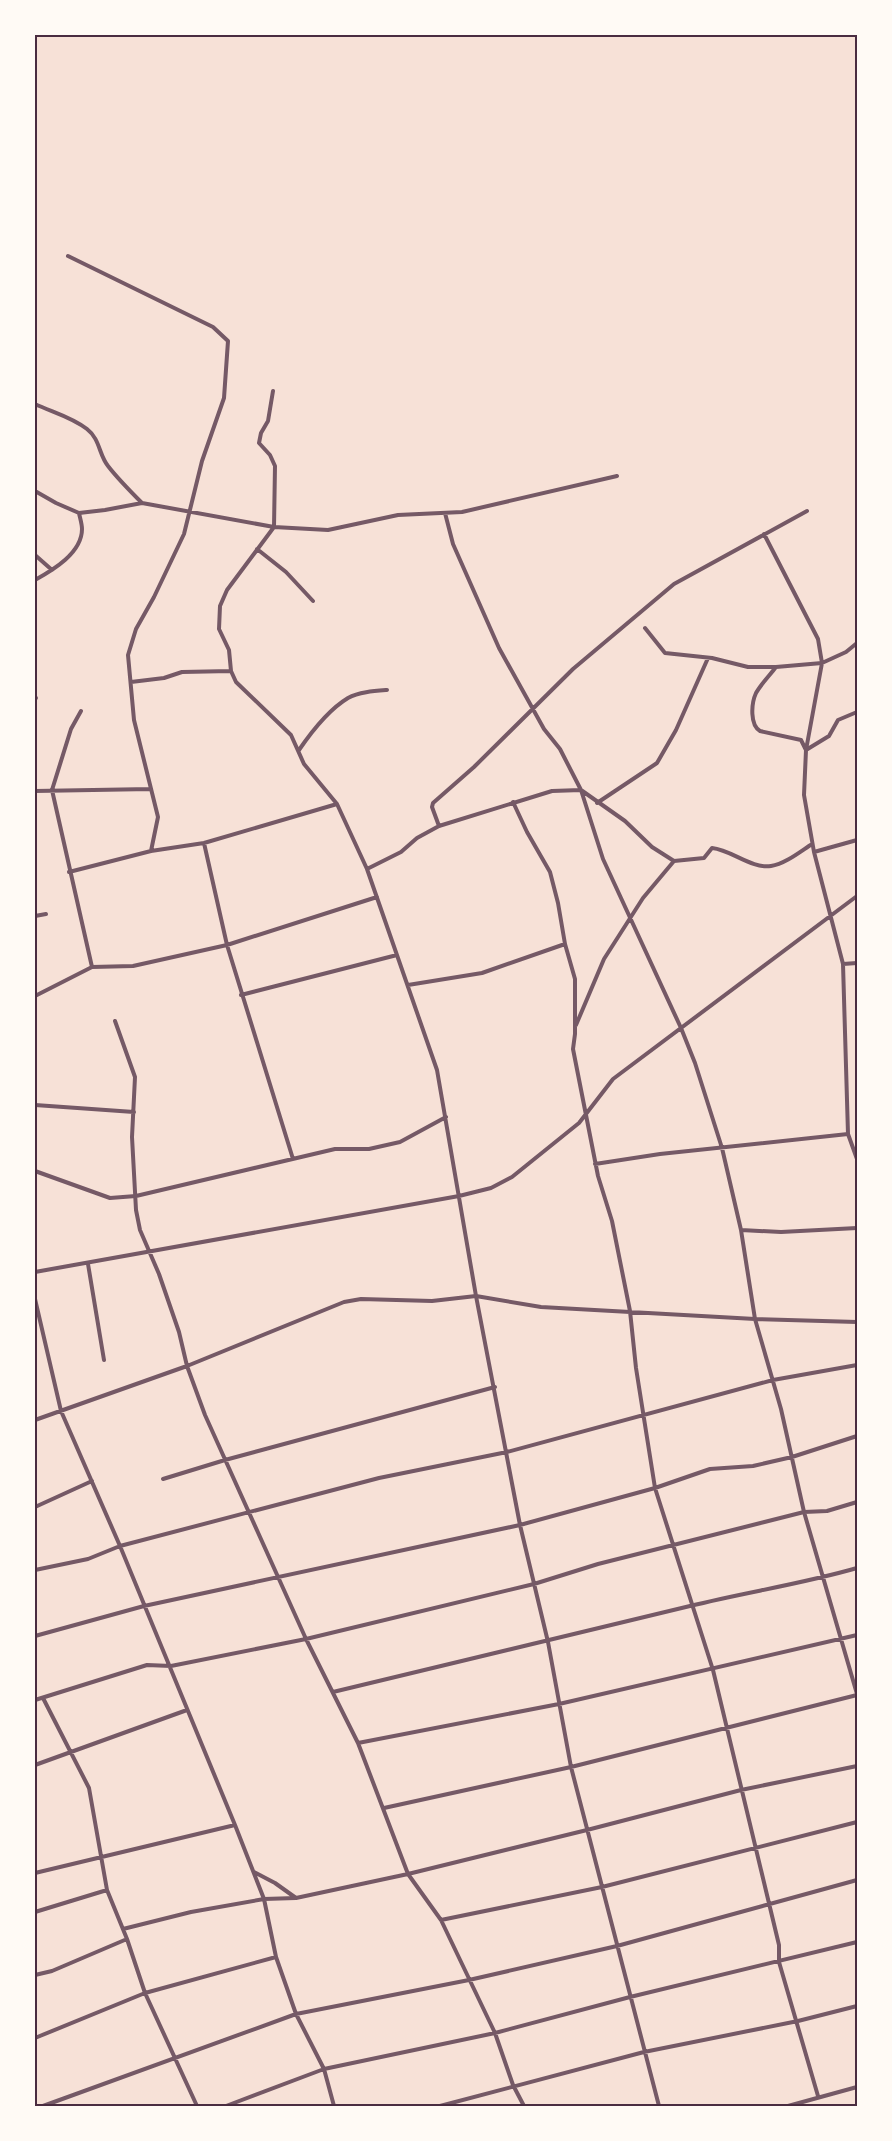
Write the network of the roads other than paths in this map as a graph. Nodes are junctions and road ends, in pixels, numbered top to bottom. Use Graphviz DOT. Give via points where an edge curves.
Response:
graph roads {
  1 [pos="68,256"];
  2 [pos="273,390"];
  3 [pos="35,404"];
  4 [pos="617,476"];
  5 [pos="35,491"];
  6 [pos="142,503"];
  7 [pos="191,511"];
  8 [pos="807,511"];
  9 [pos="79,513"];
  10 [pos="445,513"];
  11 [pos="274,526"];
  12 [pos="764,534"];
  13 [pos="257,549"];
  14 [pos="35,555"];
  15 [pos="52,570"];
  16 [pos="35,580"];
  17 [pos="313,602"];
  18 [pos="646,628"];
  19 [pos="857,643"];
  20 [pos="708,658"];
  21 [pos="822,663"];
  22 [pos="776,666"];
  23 [pos="231,671"];
  24 [pos="131,682"];
  25 [pos="386,690"];
  26 [pos="534,709"];
  27 [pos="81,712"];
  28 [pos="857,712"];
  29 [pos="299,750"];
  30 [pos="806,750"];
  31 [pos="150,789"];
  32 [pos="52,790"];
  33 [pos="581,790"];
  34 [pos="35,791"];
  35 [pos="513,802"];
  36 [pos="597,803"];
  37 [pos="336,804"];
  38 [pos="439,826"];
  39 [pos="857,840"];
  40 [pos="204,843"];
  41 [pos="812,844"];
  42 [pos="151,851"];
  43 [pos="814,852"];
  44 [pos="674,861"];
  45 [pos="368,869"];
  46 [pos="70,872"];
  47 [pos="857,896"];
  48 [pos="377,897"];
  49 [pos="46,914"];
  50 [pos="832,915"];
  51 [pos="35,916"];
  52 [pos="631,920"];
  53 [pos="566,944"];
  54 [pos="227,945"];
  55 [pos="397,955"];
  56 [pos="857,963"];
  57 [pos="843,964"];
  58 [pos="92,967"];
  59 [pos="408,986"];
  60 [pos="241,995"];
  61 [pos="35,996"];
  62 [pos="114,1021"];
  63 [pos="575,1027"];
  64 [pos="681,1028"];
  65 [pos="35,1105"];
  66 [pos="134,1112"];
  67 [pos="585,1114"];
  68 [pos="446,1117"];
  69 [pos="848,1134"];
  70 [pos="722,1148"];
  71 [pos="293,1159"];
  72 [pos="857,1159"];
  73 [pos="595,1164"];
  74 [pos="35,1171"];
  75 [pos="136,1196"];
  76 [pos="460,1196"];
  77 [pos="857,1228"];
  78 [pos="741,1230"];
  79 [pos="149,1252"];
  80 [pos="88,1264"];
  81 [pos="35,1272"];
  82 [pos="476,1296"];
  83 [pos="35,1299"];
  84 [pos="630,1311"];
  85 [pos="755,1319"];
  86 [pos="857,1322"];
  87 [pos="104,1360"];
  88 [pos="857,1365"];
  89 [pos="187,1366"];
  90 [pos="773,1380"];
  91 [pos="495,1387"];
  92 [pos="61,1411"];
  93 [pos="643,1414"];
  94 [pos="35,1420"];
  95 [pos="857,1436"];
  96 [pos="507,1452"];
  97 [pos="792,1458"];
  98 [pos="224,1460"];
  99 [pos="163,1479"];
  100 [pos="92,1481"];
  101 [pos="656,1488"];
  102 [pos="857,1502"];
  103 [pos="35,1507"];
  104 [pos="249,1512"];
  105 [pos="804,1512"];
  106 [pos="520,1525"];
  107 [pos="672,1545"];
  108 [pos="120,1546"];
  109 [pos="857,1568"];
  110 [pos="35,1570"];
  111 [pos="278,1578"];
  112 [pos="823,1578"];
  113 [pos="534,1584"];
  114 [pos="692,1605"];
  115 [pos="144,1606"];
  116 [pos="857,1635"];
  117 [pos="35,1636"];
  118 [pos="306,1639"];
  119 [pos="840,1640"];
  120 [pos="548,1642"];
  121 [pos="171,1666"];
  122 [pos="713,1670"];
  123 [pos="333,1692"];
  124 [pos="857,1694"];
  125 [pos="43,1698"];
  126 [pos="35,1700"];
  127 [pos="559,1704"];
  128 [pos="187,1710"];
  129 [pos="727,1729"];
  130 [pos="358,1744"];
  131 [pos="70,1751"];
  132 [pos="35,1764"];
  133 [pos="857,1766"];
  134 [pos="571,1767"];
  135 [pos="741,1790"];
  136 [pos="384,1808"];
  137 [pos="857,1822"];
  138 [pos="235,1825"];
  139 [pos="587,1830"];
  140 [pos="754,1847"];
  141 [pos="100,1856"];
  142 [pos="254,1872"];
  143 [pos="35,1873"];
  144 [pos="408,1874"];
  145 [pos="857,1880"];
  146 [pos="602,1887"];
  147 [pos="107,1890"];
  148 [pos="296,1898"];
  149 [pos="264,1899"];
  150 [pos="769,1905"];
  151 [pos="35,1912"];
  152 [pos="440,1920"];
  153 [pos="123,1929"];
  154 [pos="127,1939"];
  155 [pos="857,1942"];
  156 [pos="617,1946"];
  157 [pos="276,1956"];
  158 [pos="779,1962"];
  159 [pos="35,1975"];
  160 [pos="469,1980"];
  161 [pos="145,1993"];
  162 [pos="630,1997"];
  163 [pos="857,2006"];
  164 [pos="296,2014"];
  165 [pos="798,2022"];
  166 [pos="495,2033"];
  167 [pos="35,2038"];
  168 [pos="644,2052"];
  169 [pos="176,2059"];
  170 [pos="324,2069"];
  171 [pos="513,2085"];
  172 [pos="857,2087"];
  173 [pos="818,2096"];
  174 [pos="808,2099"];
  175 [pos="43,2106"];
  176 [pos="198,2106"];
  177 [pos="226,2106"];
  178 [pos="334,2106"];
  179 [pos="440,2106"];
  180 [pos="524,2106"];
  181 [pos="659,2106"];
  182 [pos="788,2106"];
  183 [pos="810,2106"];
  1 -- 7 [label="street" via="214,327 228,341 224,398 202,461"];
  2 -- 11 [label="street" via="260,444 275,466"];
  3 -- 6 [label="street" via="88,430 99,444 107,465"];
  4 -- 10 [label="street" via="462,512"];
  5 -- 9 [label="street"];
  6 -- 7 [label="street"];
  6 -- 9 [label="street"];
  7 -- 11 [label="street"];
  7 -- 24 [label="street" via="173,558 136,629 128,655"];
  8 -- 12 [label="street"];
  9 -- 15 [label="street" via="82,530 79,541"];
  10 -- 11 [label="street" via="398,515 328,530"];
  10 -- 26 [label="street" via="453,544 499,648"];
  11 -- 13 [label="street"];
  12 -- 21 [label="street" via="818,639"];
  12 -- 26 [label="street" via="674,584 574,669"];
  13 -- 17 [label="street" via="286,572"];
  13 -- 23 [label="street" via="227,590 220,606 219,629 229,650"];
  14 -- 15 [label="street"];
  15 -- 16 [label="street"];
  18 -- 20 [label="street" via="665,653"];
  19 -- 21 [label="street"];
  20 -- 22 [label="street" via="748,668"];
  20 -- 36 [label="street" via="676,730 656,763"];
  21 -- 22 [label="street"];
  21 -- 30 [label="street"];
  22 -- 30 [label="street" via="756,693 752,720 760,731 801,740"];
  23 -- 24 [label="street" via="182,672"];
  23 -- 29 [label="street" via="236,682 291,735"];
  24 -- 31 [label="street" via="134,720"];
  25 -- 29 [label="street" via="348,698 311,731"];
  26 -- 33 [label="street"];
  26 -- 38 [label="street" via="433,803"];
  27 -- 32 [label="street" via="71,729"];
  28 -- 30 [label="street" via="838,720 829,736"];
  29 -- 37 [label="street" via="304,764"];
  30 -- 41 [label="street" via="804,796"];
  31 -- 32 [label="street"];
  31 -- 42 [label="street" via="158,817"];
  32 -- 34 [label="street"];
  32 -- 46 [label="street"];
  33 -- 35 [label="street" via="552,791"];
  33 -- 36 [label="street"];
  33 -- 52 [label="street" via="603,859"];
  35 -- 38 [label="street"];
  35 -- 53 [label="street" via="550,872"];
  36 -- 44 [label="street"];
  37 -- 40 [label="street"];
  37 -- 45 [label="street"];
  38 -- 45 [label="street" via="417,838 401,852"];
  39 -- 43 [label="street"];
  40 -- 42 [label="street"];
  40 -- 54 [label="street"];
  41 -- 43 [label="street"];
  41 -- 44 [label="street" via="771,866 755,864 712,848 704,858"];
  42 -- 46 [label="street"];
  43 -- 50 [label="street"];
  44 -- 52 [label="street" via="643,898"];
  45 -- 48 [label="street"];
  46 -- 58 [label="street"];
  47 -- 50 [label="street"];
  48 -- 54 [label="street"];
  48 -- 55 [label="street"];
  49 -- 51 [label="street"];
  50 -- 57 [label="street"];
  50 -- 64 [label="street"];
  52 -- 63 [label="street" via="604,959"];
  52 -- 64 [label="street"];
  53 -- 59 [label="street" via="482,973"];
  53 -- 63 [label="street" via="575,979"];
  54 -- 58 [label="street" via="133,966"];
  54 -- 60 [label="street"];
  55 -- 59 [label="street"];
  55 -- 60 [label="street"];
  56 -- 57 [label="street"];
  57 -- 69 [label="street"];
  58 -- 61 [label="street"];
  59 -- 68 [label="street" via="437,1070"];
  60 -- 71 [label="street"];
  62 -- 66 [label="street" via="135,1077"];
  63 -- 67 [label="street" via="573,1049"];
  64 -- 67 [label="street" via="613,1079"];
  64 -- 70 [label="street"];
  65 -- 66 [label="street"];
  66 -- 75 [label="street" via="132,1137"];
  67 -- 73 [label="street"];
  67 -- 76 [label="street" via="579,1123 512,1177 491,1188"];
  68 -- 71 [label="street" via="400,1142 369,1149 335,1149"];
  68 -- 76 [label="street"];
  69 -- 70 [label="street"];
  69 -- 72 [label="street"];
  70 -- 73 [label="street"];
  70 -- 78 [label="street"];
  71 -- 75 [label="street"];
  73 -- 84 [label="street" via="612,1221"];
  74 -- 75 [label="street" via="110,1198"];
  75 -- 79 [label="street" via="140,1230"];
  76 -- 79 [label="street"];
  76 -- 82 [label="street"];
  77 -- 78 [label="street" via="781,1232"];
  78 -- 85 [label="street"];
  79 -- 80 [label="street"];
  79 -- 89 [label="street" via="179,1332"];
  80 -- 81 [label="street"];
  80 -- 87 [label="street"];
  82 -- 84 [label="street" via="541,1308"];
  82 -- 89 [label="street" via="432,1301 361,1299 344,1302"];
  82 -- 91 [label="street"];
  83 -- 92 [label="street"];
  84 -- 85 [label="street"];
  84 -- 93 [label="street"];
  85 -- 86 [label="street"];
  85 -- 90 [label="street"];
  88 -- 90 [label="street"];
  89 -- 92 [label="street"];
  89 -- 98 [label="street"];
  90 -- 93 [label="street"];
  90 -- 97 [label="street"];
  91 -- 96 [label="street"];
  91 -- 98 [label="street"];
  92 -- 94 [label="street"];
  92 -- 100 [label="street"];
  93 -- 96 [label="street"];
  93 -- 101 [label="street"];
  95 -- 97 [label="street"];
  96 -- 104 [label="street" via="379,1478"];
  96 -- 106 [label="street"];
  97 -- 101 [label="street" via="745,1467 710,1469"];
  97 -- 105 [label="street"];
  98 -- 99 [label="street"];
  98 -- 104 [label="street"];
  100 -- 103 [label="street"];
  100 -- 108 [label="street"];
  101 -- 106 [label="street"];
  101 -- 107 [label="street"];
  102 -- 105 [label="street" via="827,1511"];
  104 -- 108 [label="street"];
  104 -- 111 [label="street"];
  105 -- 107 [label="street"];
  105 -- 112 [label="street"];
  106 -- 111 [label="street"];
  106 -- 113 [label="street"];
  107 -- 113 [label="street"];
  107 -- 114 [label="street"];
  108 -- 110 [label="street" via="88,1559"];
  108 -- 115 [label="street"];
  109 -- 112 [label="street"];
  111 -- 115 [label="street"];
  111 -- 118 [label="street"];
  112 -- 114 [label="street"];
  112 -- 119 [label="street"];
  113 -- 118 [label="street"];
  113 -- 120 [label="street"];
  114 -- 120 [label="street"];
  114 -- 122 [label="street"];
  115 -- 117 [label="street"];
  115 -- 121 [label="street"];
  116 -- 119 [label="street"];
  118 -- 121 [label="street"];
  118 -- 123 [label="street"];
  119 -- 122 [label="street"];
  119 -- 124 [label="street"];
  120 -- 123 [label="street"];
  120 -- 127 [label="street"];
  121 -- 125 [label="street" via="147,1665"];
  121 -- 128 [label="street"];
  122 -- 127 [label="street" via="637,1684"];
  122 -- 129 [label="street"];
  123 -- 130 [label="street"];
  124 -- 129 [label="street"];
  125 -- 126 [label="street"];
  125 -- 131 [label="street"];
  127 -- 130 [label="street"];
  127 -- 134 [label="street"];
  128 -- 131 [label="street"];
  128 -- 138 [label="street"];
  129 -- 134 [label="street"];
  129 -- 135 [label="street"];
  130 -- 136 [label="street"];
  131 -- 132 [label="street"];
  131 -- 141 [label="street" via="89,1788"];
  133 -- 135 [label="street"];
  134 -- 136 [label="street"];
  134 -- 139 [label="street"];
  135 -- 139 [label="street"];
  135 -- 140 [label="street"];
  136 -- 144 [label="street"];
  137 -- 140 [label="street"];
  138 -- 141 [label="street"];
  138 -- 142 [label="street"];
  139 -- 144 [label="street"];
  139 -- 146 [label="street"];
  140 -- 146 [label="street"];
  140 -- 150 [label="street"];
  141 -- 143 [label="street"];
  141 -- 147 [label="street"];
  142 -- 148 [label="street"];
  142 -- 149 [label="street"];
  144 -- 148 [label="street"];
  144 -- 152 [label="street"];
  145 -- 150 [label="street"];
  146 -- 152 [label="street"];
  146 -- 156 [label="street"];
  147 -- 151 [label="street"];
  147 -- 153 [label="street"];
  148 -- 149 [label="street"];
  149 -- 153 [label="street"];
  149 -- 157 [label="street"];
  150 -- 156 [label="street"];
  150 -- 158 [label="street"];
  152 -- 160 [label="street"];
  153 -- 154 [label="street"];
  154 -- 159 [label="street"];
  154 -- 161 [label="street"];
  155 -- 158 [label="street"];
  156 -- 160 [label="street"];
  156 -- 162 [label="street"];
  157 -- 161 [label="street"];
  157 -- 164 [label="street"];
  158 -- 162 [label="street"];
  158 -- 165 [label="street"];
  160 -- 164 [label="street"];
  160 -- 166 [label="street"];
  161 -- 167 [label="street"];
  161 -- 169 [label="street"];
  162 -- 166 [label="street"];
  162 -- 168 [label="street"];
  163 -- 165 [label="street"];
  164 -- 169 [label="street"];
  164 -- 170 [label="street"];
  165 -- 168 [label="street"];
  165 -- 173 [label="street"];
  166 -- 170 [label="street"];
  166 -- 171 [label="street"];
  168 -- 171 [label="street"];
  168 -- 181 [label="street"];
  169 -- 175 [label="street"];
  169 -- 176 [label="street"];
  170 -- 177 [label="street"];
  170 -- 178 [label="street"];
  171 -- 179 [label="street"];
  171 -- 180 [label="street"];
  172 -- 173 [label="street"];
  173 -- 174 [label="street"];
  174 -- 182 [label="street"];
  174 -- 183 [label="street"];
}
